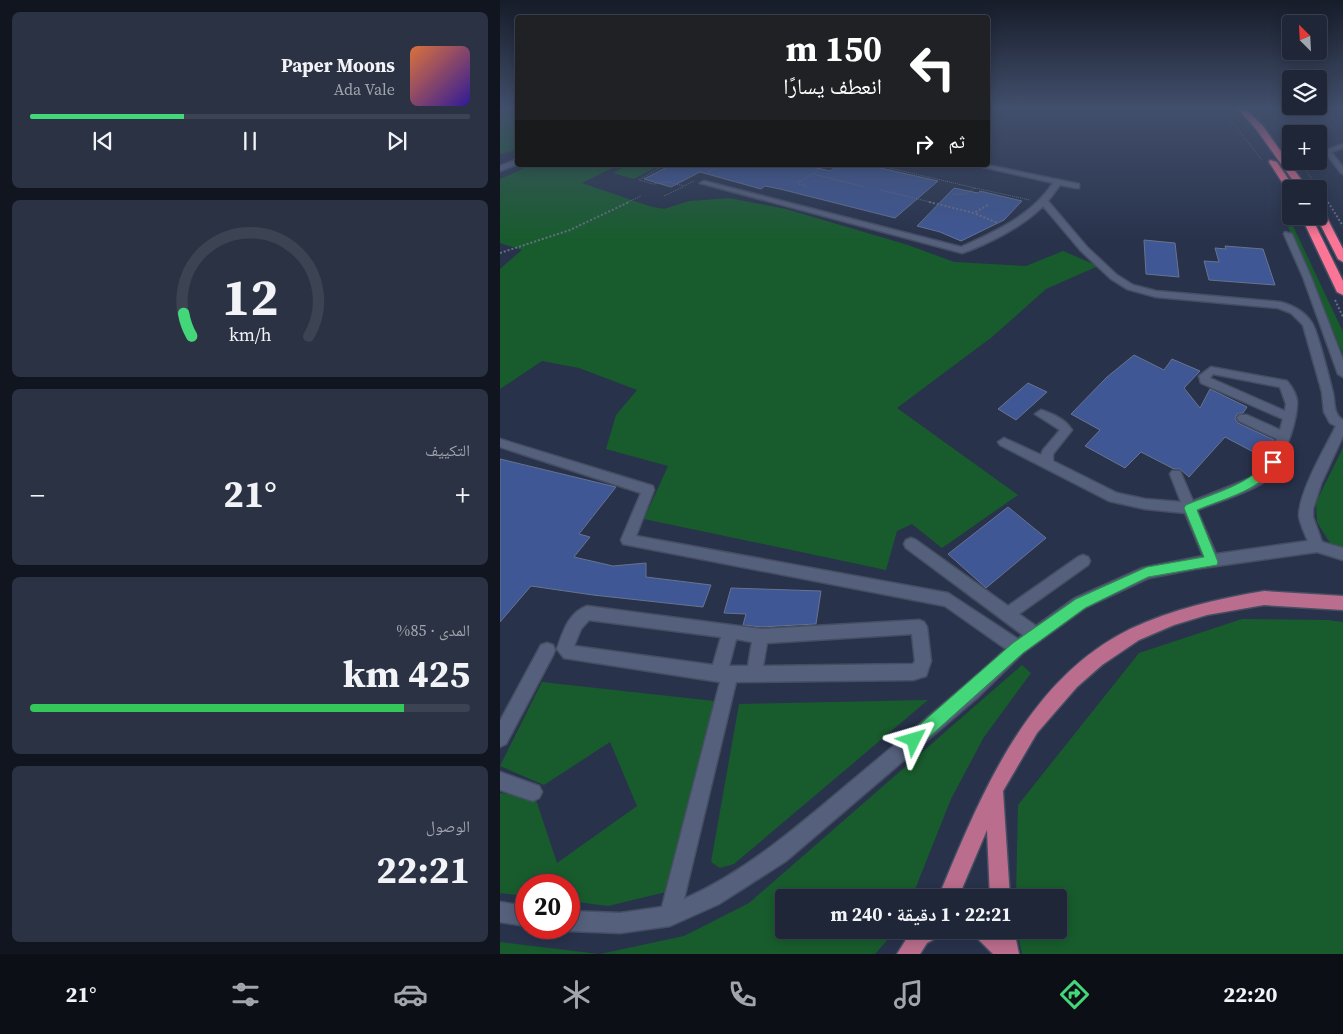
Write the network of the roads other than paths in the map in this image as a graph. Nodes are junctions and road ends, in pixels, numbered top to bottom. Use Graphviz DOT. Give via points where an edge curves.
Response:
graph roads {
  1 [pos="1277,152"];
  2 [pos="1327,152"];
  3 [pos="515,158"];
  4 [pos="500,160"];
  5 [pos="1267,160"];
  6 [pos="515,162"];
  7 [pos="987,167"];
  8 [pos="500,169"];
  9 [pos="1343,172"];
  10 [pos="701,180"];
  11 [pos="1283,180"];
  12 [pos="1297,180"];
  13 [pos="1058,182"];
  14 [pos="1076,186"];
  15 [pos="1039,201"];
  16 [pos="1310,225"];
  17 [pos="1326,225"];
  18 [pos="1288,234"];
  19 [pos="1343,259"];
  20 [pos="1343,292"];
  21 [pos="1343,374"];
  22 [pos="1041,414"];
  23 [pos="1288,417"];
  24 [pos="1243,418"];
  25 [pos="1343,424"];
  26 [pos="1284,437"];
  27 [pos="1004,442"];
  28 [pos="500,443"];
  29 [pos="1047,463"];
  30 [pos="1176,474"];
  31 [pos="1190,508"];
  32 [pos="911,544"];
  33 [pos="1317,546"];
  34 [pos="1343,554"];
  35 [pos="1083,562"];
  36 [pos="1212,562"];
  37 [pos="1341,602"];
  38 [pos="1008,614"];
  39 [pos="730,631"];
  40 [pos="761,636"];
  41 [pos="1037,636"];
  42 [pos="1018,648"];
  43 [pos="547,650"];
  44 [pos="724,674"];
  45 [pos="754,674"];
  46 [pos="500,738"];
  47 [pos="500,781"];
  48 [pos="995,788"];
  49 [pos="533,792"];
  50 [pos="952,889"];
  51 [pos="999,889"];
  52 [pos="500,912"];
  53 [pos="515,914"];
  54 [pos="670,916"];
  55 [pos="580,921"];
  56 [pos="918,939"];
  57 [pos="992,939"];
  58 [pos="1005,939"];
  59 [pos="1007,953"];
  60 [pos="908,954"];
  1 -- 12 [label="highway"];
  2 -- 9 [label="street"];
  3 -- 4 [label="street"];
  5 -- 11 [label="highway"];
  6 -- 8 [label="street"];
  7 -- 13 [label="street"];
  10 -- 15 [label="street" via="962,250 1033,211"];
  13 -- 14 [label="street"];
  13 -- 15 [label="street"];
  15 -- 25 [label="street" via="1114,277 1130,287 1156,294 1280,305 1294,311 1308,324 1330,412 1334,420"];
  16 -- 20 [label="highway"];
  17 -- 19 [label="highway"];
  18 -- 21 [label="street"];
  22 -- 29 [label="street" via="1062,424 1066,430 1047,453"];
  23 -- 23 [label="street" via="1291,396 1283,384 1211,370 1204,376 1205,380"];
  23 -- 26 [label="street"];
  24 -- 26 [label="street"];
  25 -- 33 [label="street" via="1307,505 1306,517"];
  26 -- 31 [label="street" via="1268,471 1257,480"];
  27 -- 29 [label="street"];
  28 -- 42 [label="street" via="648,490 628,540 948,600"];
  29 -- 31 [label="street" via="1114,498"];
  30 -- 31 [label="street"];
  31 -- 36 [label="street"];
  32 -- 38 [label="street"];
  33 -- 34 [label="street"];
  33 -- 36 [label="street"];
  35 -- 38 [label="street"];
  36 -- 41 [label="street" via="1147,572 1080,603"];
  37 -- 48 [label="main road" via="1264,598 1208,608 1134,635 1071,681 1031,727"];
  38 -- 41 [label="street"];
  39 -- 40 [label="street"];
  39 -- 44 [label="street"];
  39 -- 44 [label="street" via="587,613 578,617 565,649 570,653"];
  40 -- 45 [label="street"];
  40 -- 45 [label="street" via="919,627 923,661 920,670 913,672"];
  41 -- 42 [label="street"];
  42 -- 54 [label="street" via="972,691 778,854 712,897"];
  43 -- 46 [label="street"];
  44 -- 45 [label="street"];
  44 -- 54 [label="street"];
  47 -- 49 [label="street"];
  48 -- 50 [label="main road"];
  48 -- 51 [label="main road"];
  52 -- 53 [label="street"];
  54 -- 55 [label="street" via="620,923"];
  56 -- 60 [label="main road"];
  57 -- 59 [label="main road"];
  58 -- 59 [label="main road"];
}
